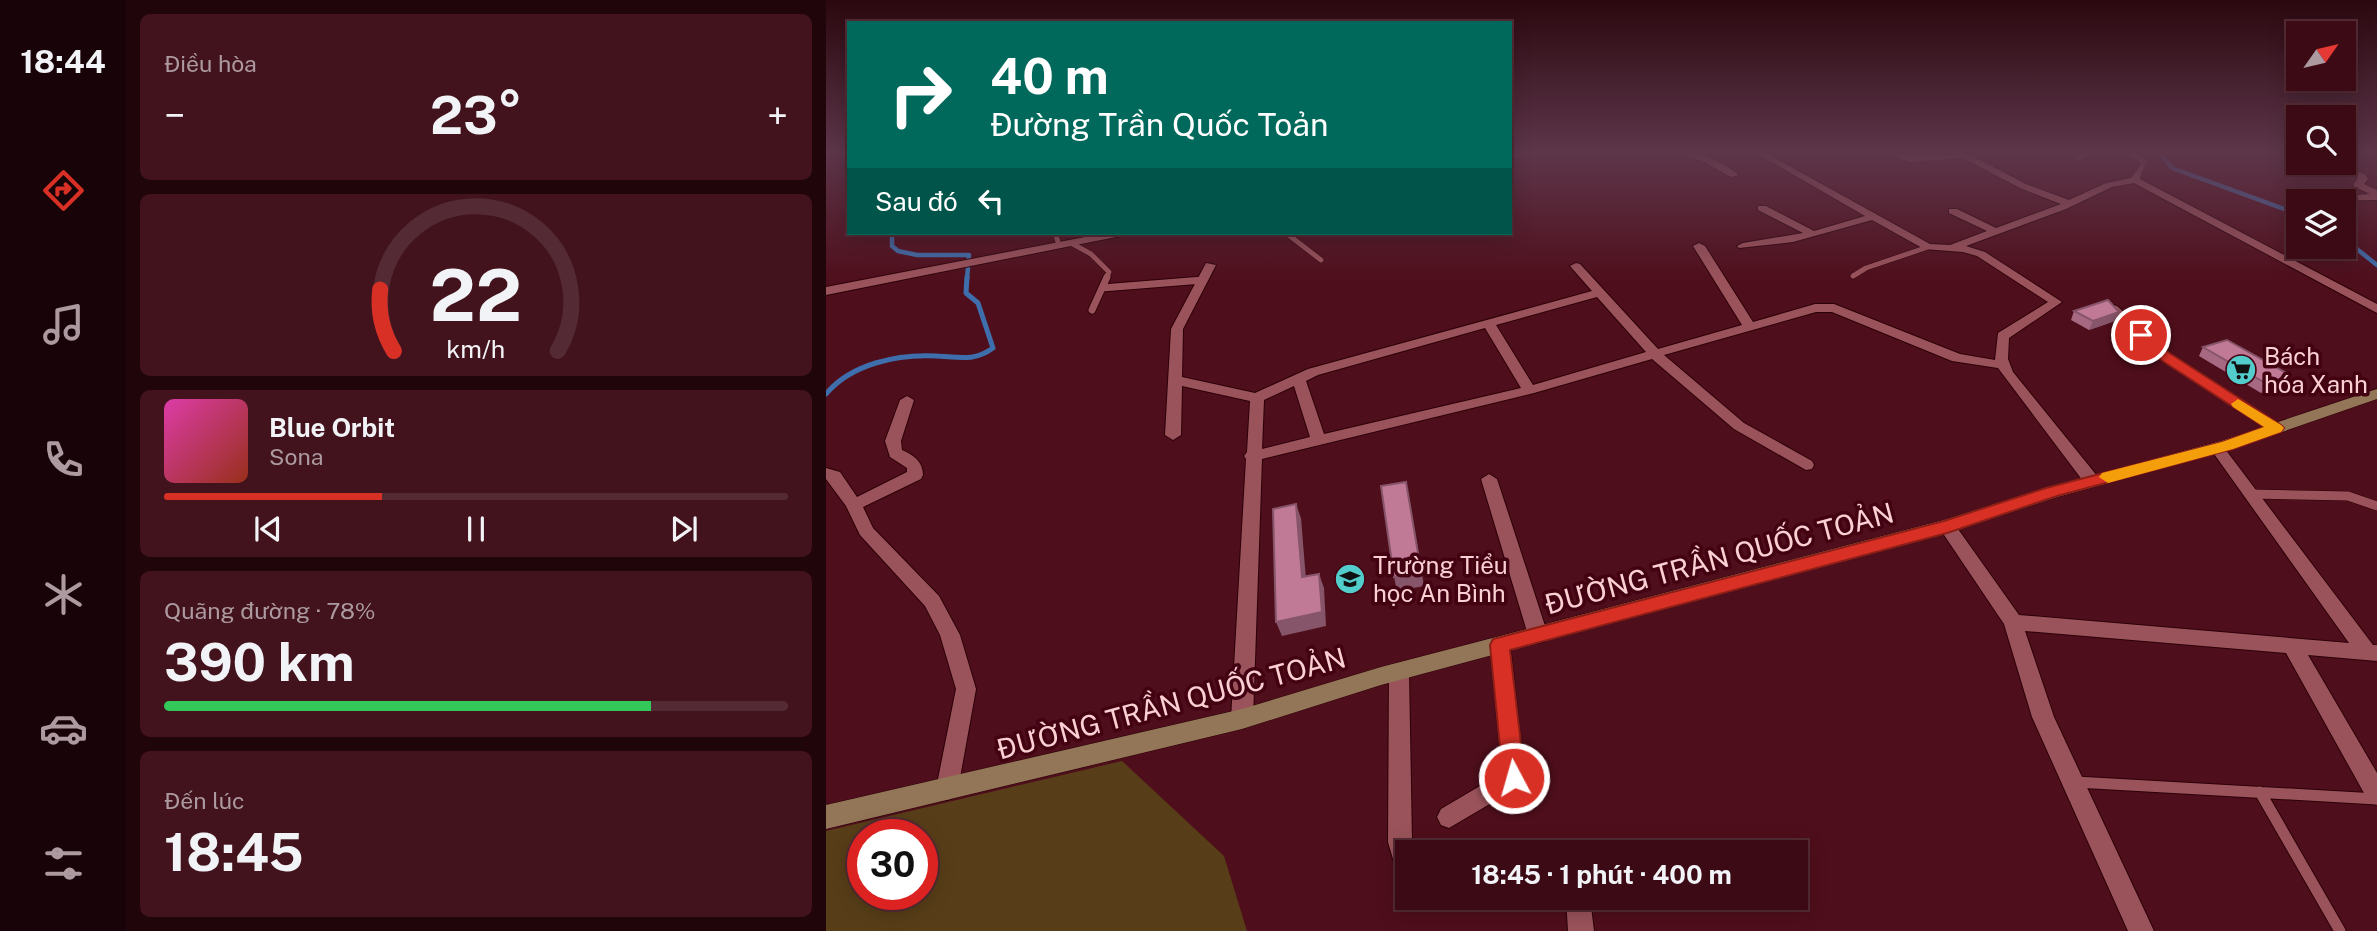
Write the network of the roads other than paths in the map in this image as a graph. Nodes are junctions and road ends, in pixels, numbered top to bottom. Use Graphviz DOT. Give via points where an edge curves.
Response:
graph roads {
  1 [pos="1837,195"];
  2 [pos="2049,195"];
  3 [pos="2086,195"];
  4 [pos="2171,195"];
  5 [pos="2069,203"];
  6 [pos="1762,208"];
  7 [pos="1953,211"];
  8 [pos="1875,216"];
  9 [pos="1995,231"];
  10 [pos="1812,234"];
  11 [pos="1057,235"];
  12 [pos="1111,235"];
  13 [pos="1289,235"];
  14 [pos="1065,244"];
  15 [pos="1699,246"];
  16 [pos="1743,246"];
  17 [pos="1928,247"];
  18 [pos="1950,248"];
  19 [pos="1321,260"];
  20 [pos="1210,265"];
  21 [pos="1576,266"];
  22 [pos="1853,276"];
  23 [pos="1203,280"];
  24 [pos="1102,288"];
  25 [pos="826,291"];
  26 [pos="1601,292"];
  27 [pos="2113,309"];
  28 [pos="2377,309"];
  29 [pos="1092,310"];
  30 [pos="1489,324"];
  31 [pos="1750,328"];
  32 [pos="1657,356"];
  33 [pos="2003,365"];
  34 [pos="1298,378"];
  35 [pos="1175,380"];
  36 [pos="1529,390"];
  37 [pos="2377,394"];
  38 [pos="1257,398"];
  39 [pos="907,400"];
  40 [pos="2276,428"];
  41 [pos="1173,435"];
  42 [pos="1319,440"];
  43 [pos="2217,448"];
  44 [pos="1252,456"];
  45 [pos="1806,465"];
  46 [pos="826,473"];
  47 [pos="1489,479"];
  48 [pos="2092,481"];
  49 [pos="2250,494"];
  50 [pos="854,505"];
  51 [pos="2377,506"];
  52 [pos="1947,526"];
  53 [pos="2012,622"];
  54 [pos="1538,635"];
  55 [pos="2291,644"];
  56 [pos="1500,645"];
  57 [pos="2372,652"];
  58 [pos="1399,671"];
  59 [pos="1242,719"];
  60 [pos="2072,782"];
  61 [pos="947,789"];
  62 [pos="2260,792"];
  63 [pos="2377,796"];
  64 [pos="826,817"];
  65 [pos="1449,817"];
  66 [pos="1401,840"];
  67 [pos="1579,910"];
  68 [pos="1581,931"];
  69 [pos="2141,931"];
  70 [pos="2340,931"];
  1 -- 8 [label="street"];
  2 -- 5 [label="street"];
  3 -- 5 [label="street"];
  4 -- 28 [label="street"];
  5 -- 9 [label="street"];
  6 -- 10 [label="street"];
  7 -- 9 [label="street"];
  8 -- 10 [label="street"];
  8 -- 17 [label="street"];
  9 -- 18 [label="street"];
  10 -- 16 [label="street"];
  11 -- 14 [label="lane"];
  12 -- 14 [label="street"];
  13 -- 19 [label="lane"];
  14 -- 24 [label="lane" via="1091,254 1109,272"];
  14 -- 25 [label="street"];
  15 -- 31 [label="street"];
  17 -- 18 [label="street"];
  17 -- 22 [label="lane"];
  18 -- 33 [label="street" via="1981,254 2056,302 2003,336"];
  20 -- 23 [label="street"];
  21 -- 26 [label="street"];
  23 -- 24 [label="lane"];
  23 -- 35 [label="street" via="1177,329"];
  24 -- 29 [label="lane"];
  26 -- 30 [label="street"];
  26 -- 32 [label="street"];
  27 -- 40 [label="street" via="2166,357"];
  30 -- 34 [label="street"];
  30 -- 36 [label="street"];
  31 -- 32 [label="street"];
  31 -- 33 [label="street" via="1815,308 1834,308 1957,358"];
  32 -- 36 [label="street"];
  32 -- 45 [label="street" via="1739,426"];
  33 -- 48 [label="street"];
  34 -- 38 [label="street"];
  34 -- 42 [label="street"];
  35 -- 38 [label="street"];
  35 -- 41 [label="street"];
  36 -- 42 [label="street"];
  37 -- 40 [label="main road, ĐƯỜNG TRẦN QUỐC TOẢN"];
  38 -- 44 [label="street"];
  39 -- 50 [label="street" via="893,441 895,453 915,467 915,475"];
  40 -- 43 [label="main road, ĐƯỜNG TRẦN QUỐC TOẢN"];
  42 -- 44 [label="street"];
  43 -- 48 [label="main road, ĐƯỜNG TRẦN QUỐC TOẢN"];
  43 -- 49 [label="street"];
  44 -- 59 [label="street"];
  46 -- 50 [label="street" via="834,476"];
  47 -- 54 [label="street"];
  48 -- 52 [label="main road, ĐƯỜNG TRẦN QUỐC TOẢN"];
  49 -- 51 [label="lane" via="2348,496"];
  49 -- 57 [label="street"];
  50 -- 61 [label="street" via="866,531 940,612 964,674 964,707"];
  52 -- 53 [label="street"];
  52 -- 54 [label="main road, ĐƯỜNG TRẦN QUỐC TOẢN"];
  53 -- 55 [label="street"];
  53 -- 60 [label="street" via="2043,718"];
  54 -- 56 [label="main road, ĐƯỜNG TRẦN QUỐC TOẢN"];
  55 -- 57 [label="street"];
  55 -- 63 [label="street"];
  56 -- 58 [label="main road, ĐƯỜNG TRẦN QUỐC TOẢN"];
  56 -- 65 [label="street" via="1514,778"];
  58 -- 59 [label="main road, ĐƯỜNG TRẦN QUỐC TOẢN"];
  58 -- 66 [label="street"];
  59 -- 61 [label="main road, ĐƯỜNG TRẦN QUỐC TOẢN"];
  60 -- 62 [label="lane"];
  60 -- 69 [label="street"];
  61 -- 64 [label="main road, ĐƯỜNG TRẦN QUỐC TOẢN"];
  62 -- 63 [label="lane"];
  62 -- 70 [label="lane"];
  67 -- 68 [label="street"];
}
